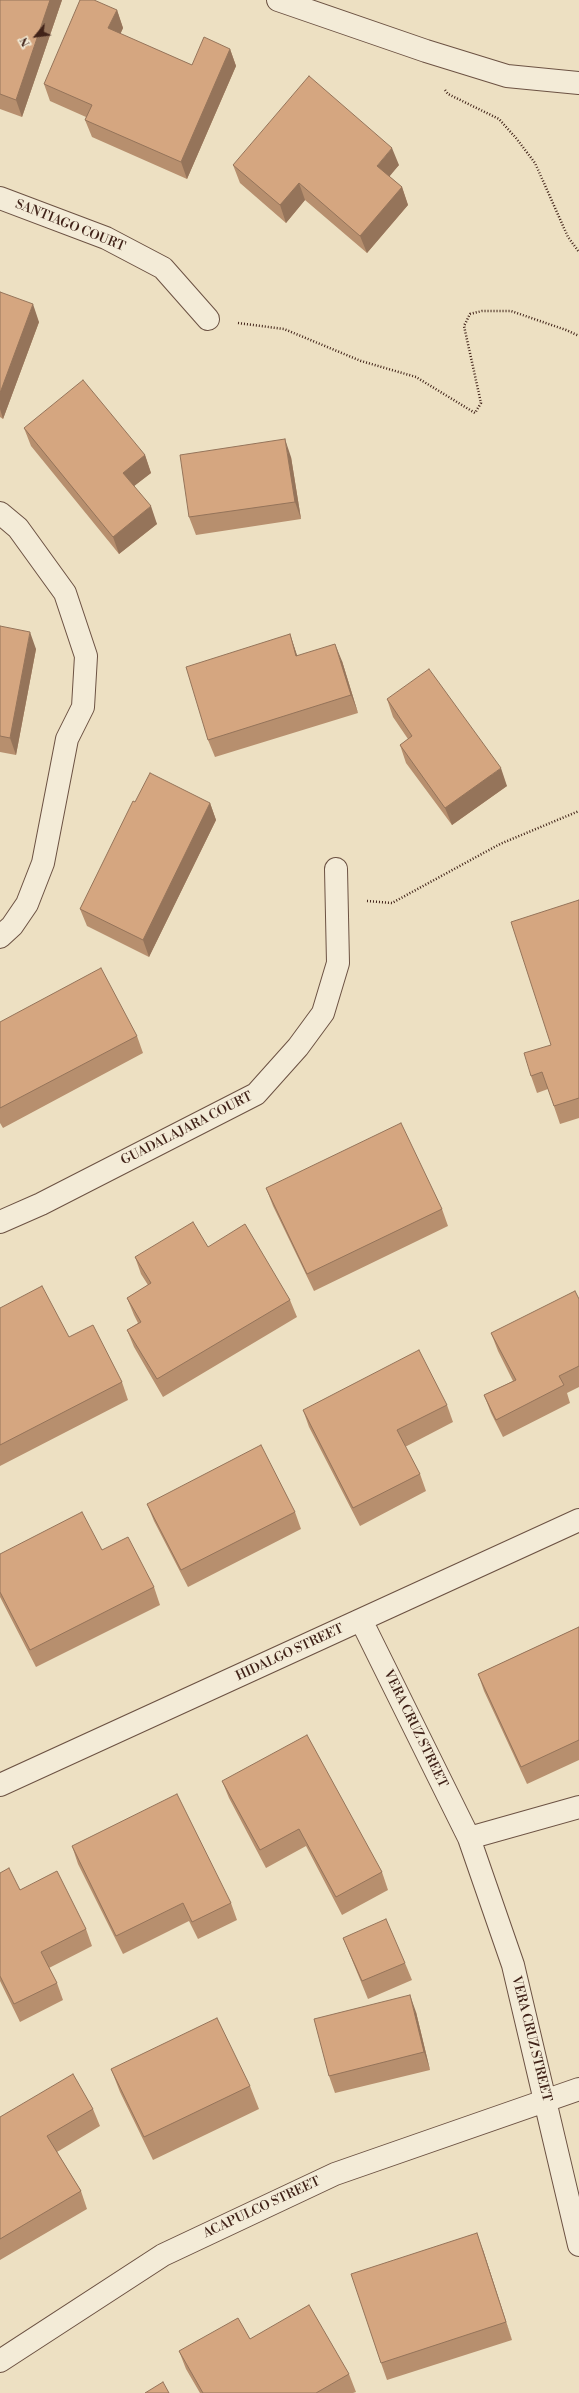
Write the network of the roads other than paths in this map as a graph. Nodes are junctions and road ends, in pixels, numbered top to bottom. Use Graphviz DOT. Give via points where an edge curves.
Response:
graph roads {
  1 [pos="278,0"];
  2 [pos="579,83"];
  3 [pos="0,198"];
  4 [pos="208,320"];
  5 [pos="0,513"];
  6 [pos="336,869"];
  7 [pos="0,937"];
  8 [pos="0,1222"];
  9 [pos="579,1520"];
  10 [pos="361,1620"];
  11 [pos="0,1785"];
  12 [pos="579,1807"];
  13 [pos="469,1838"];
  14 [pos="579,2089"];
  15 [pos="546,2099"];
  16 [pos="579,2245"];
  17 [pos="0,2361"];
  1 -- 2 [label="street" via="507,76"];
  3 -- 4 [label="street, SANTIAGO COURT" via="106,238 163,268"];
  5 -- 7 [label="street" via="18,528 65,593 86,656 83,707 67,739 43,862 27,904 12,926"];
  6 -- 8 [label="street, GUADALAJARA COURT" via="338,963 323,1013 298,1047 256,1094 41,1204"];
  9 -- 10 [label="street, HIDALGO STREET"];
  10 -- 11 [label="street, HIDALGO STREET"];
  10 -- 13 [label="street, VERA CRUZ STREET"];
  12 -- 13 [label="street"];
  13 -- 15 [label="street, VERA CRUZ STREET" via="513,1965"];
  14 -- 15 [label="street, ACAPULCO STREET"];
  15 -- 16 [label="street, VERA CRUZ STREET"];
  15 -- 17 [label="street, ACAPULCO STREET" via="334,2174 162,2255"];
}
